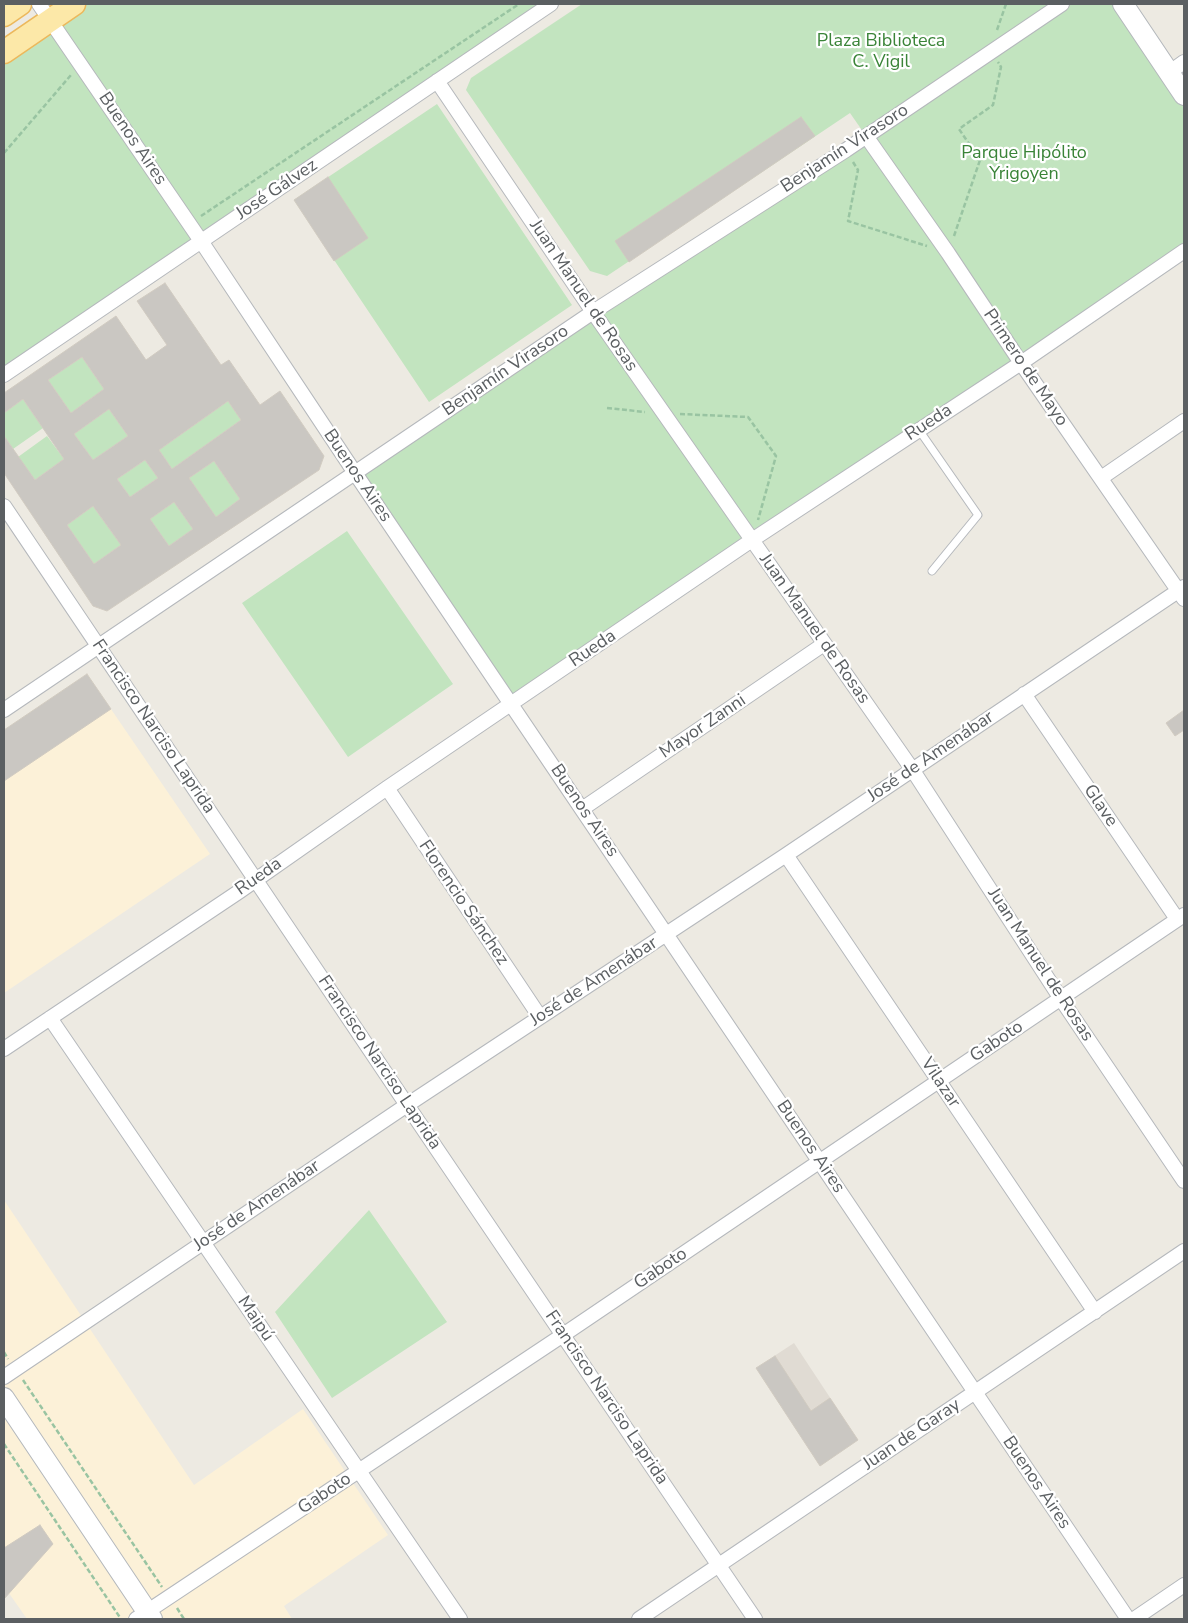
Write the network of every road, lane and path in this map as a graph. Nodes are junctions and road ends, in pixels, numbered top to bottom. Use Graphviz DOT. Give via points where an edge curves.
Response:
graph roads {
  1 [pos="20,4"];
  2 [pos="74,4"];
  3 [pos="519,4"];
  4 [pos="551,4"];
  5 [pos="1006,4"];
  6 [pos="1062,4"];
  7 [pos="1122,4"];
  8 [pos="45,12"];
  9 [pos="4,15"];
  10 [pos="4,52"];
  11 [pos="991,52"];
  12 [pos="80,64"];
  13 [pos="1177,67"];
  14 [pos="437,81"];
  15 [pos="1184,95"];
  16 [pos="866,136"];
  17 [pos="846,150"];
  18 [pos="4,154"];
  19 [pos="190,224"];
  20 [pos="201,241"];
  21 [pos="1184,251"];
  22 [pos="948,253"];
  23 [pos="593,312"];
  24 [pos="1021,363"];
  25 [pos="4,375"];
  26 [pos="607,408"];
  27 [pos="664,414"];
  28 [pos="1184,421"];
  29 [pos="919,430"];
  30 [pos="355,473"];
  31 [pos="1101,478"];
  32 [pos="4,506"];
  33 [pos="752,540"];
  34 [pos="932,571"];
  35 [pos="1182,592"];
  36 [pos="824,644"];
  37 [pos="99,646"];
  38 [pos="1024,694"];
  39 [pos="512,704"];
  40 [pos="4,710"];
  41 [pos="912,770"];
  42 [pos="386,788"];
  43 [pos="582,809"];
  44 [pos="786,855"];
  45 [pos="256,880"];
  46 [pos="1181,917"];
  47 [pos="667,934"];
  48 [pos="1061,999"];
  49 [pos="540,1017"];
  50 [pos="50,1018"];
  51 [pos="4,1049"];
  52 [pos="939,1081"];
  53 [pos="407,1105"];
  54 [pos="820,1162"];
  55 [pos="1184,1181"];
  56 [pos="203,1243"];
  57 [pos="1184,1251"];
  58 [pos="1095,1312"];
  59 [pos="563,1335"];
  60 [pos="4,1352"];
  61 [pos="10,1373"];
  62 [pos="975,1392"];
  63 [pos="4,1398"];
  64 [pos="4,1444"];
  65 [pos="360,1471"];
  66 [pos="719,1566"];
  67 [pos="1184,1585"];
  68 [pos="170,1598"];
  69 [pos="146,1617"];
  70 [pos="121,1619"];
  71 [pos="184,1619"];
  72 [pos="460,1619"];
  73 [pos="639,1619"];
  74 [pos="755,1619"];
  75 [pos="1128,1619"];
  76 [pos="1134,1619"];
  1 -- 9 [label="main road"];
  2 -- 8 [label="main road"];
  3 -- 19 [label="path"];
  4 -- 14 [label="street, José Gálvez"];
  5 -- 11 [label="path"];
  6 -- 11 [label="street, Benjamín Virasoro"];
  7 -- 13 [label="main road"];
  8 -- 10 [label="main road"];
  8 -- 12 [label="street, Buenos Aires"];
  11 -- 16 [label="street, Benjamín Virasoro"];
  11 -- 22 [label="path" via="1001,67 993,105 959,128 980,160"];
  12 -- 18 [label="path"];
  12 -- 19 [label="street, Buenos Aires"];
  13 -- 15 [label="main road"];
  14 -- 20 [label="street, José Gálvez"];
  14 -- 23 [label="street, Juan Manuel de Rosas"];
  16 -- 17 [label="street, Benjamín Virasoro"];
  16 -- 22 [label="street, Primero de Mayo"];
  17 -- 22 [label="path" via="858,170 848,221"];
  17 -- 23 [label="street, Benjamín Virasoro"];
  19 -- 20 [label="street, Buenos Aires"];
  20 -- 25 [label="street, José Gálvez"];
  20 -- 30 [label="street, Buenos Aires"];
  21 -- 24 [label="street, Rueda"];
  22 -- 24 [label="street, Primero de Mayo"];
  23 -- 27 [label="street, Juan Manuel de Rosas"];
  23 -- 30 [label="street, Benjamín Virasoro"];
  24 -- 29 [label="street, Rueda"];
  24 -- 31 [label="street, Primero de Mayo"];
  26 -- 27 [label="path"];
  27 -- 33 [label="street, Juan Manuel de Rosas"];
  27 -- 33 [label="path" via="748,417 776,456"];
  28 -- 31 [label="street"];
  29 -- 33 [label="street, Rueda"];
  29 -- 34 [label="lane" via="978,515"];
  30 -- 37 [label="street, Benjamín Virasoro"];
  30 -- 39 [label="street, Buenos Aires"];
  31 -- 35 [label="street, Primero de Mayo"];
  32 -- 37 [label="street, Francisco Narciso Laprida"];
  33 -- 36 [label="street, Juan Manuel de Rosas"];
  33 -- 39 [label="street, Rueda"];
  35 -- 38 [label="street, José de Amenábar"];
  36 -- 41 [label="street, Juan Manuel de Rosas"];
  36 -- 43 [label="street, Mayor Zanni"];
  37 -- 40 [label="street, Benjamín Virasoro"];
  37 -- 45 [label="street, Francisco Narciso Laprida"];
  38 -- 41 [label="street, José de Amenábar"];
  38 -- 46 [label="street, Glave"];
  39 -- 42 [label="street, Rueda"];
  39 -- 43 [label="street, Buenos Aires"];
  41 -- 44 [label="street, José de Amenábar"];
  41 -- 48 [label="street, Juan Manuel de Rosas"];
  42 -- 45 [label="street, Rueda"];
  42 -- 49 [label="street, Florencio Sánchez"];
  43 -- 47 [label="street, Buenos Aires"];
  44 -- 47 [label="street, José de Amenábar"];
  44 -- 52 [label="street, Vilazar"];
  45 -- 50 [label="street, Rueda"];
  45 -- 53 [label="street, Francisco Narciso Laprida"];
  46 -- 48 [label="street, Gaboto"];
  47 -- 49 [label="street, José de Amenábar"];
  47 -- 54 [label="street, Buenos Aires"];
  48 -- 52 [label="street, Gaboto"];
  48 -- 55 [label="street, Juan Manuel de Rosas"];
  49 -- 53 [label="street, José de Amenábar"];
  50 -- 51 [label="street, Rueda"];
  50 -- 56 [label="street, Maipú"];
  52 -- 54 [label="street, Gaboto"];
  52 -- 58 [label="street, Vilazar"];
  53 -- 56 [label="street, José de Amenábar"];
  53 -- 59 [label="street, Francisco Narciso Laprida"];
  54 -- 59 [label="street, Gaboto"];
  54 -- 62 [label="street, Buenos Aires"];
  56 -- 61 [label="street, José de Amenábar"];
  56 -- 65 [label="street, Maipú"];
  57 -- 58 [label="street, Juan de Garay"];
  58 -- 62 [label="street, Juan de Garay"];
  59 -- 65 [label="street, Gaboto"];
  59 -- 66 [label="street, Francisco Narciso Laprida"];
  60 -- 61 [label="path"];
  61 -- 68 [label="path"];
  62 -- 66 [label="street, Juan de Garay"];
  62 -- 75 [label="street, Buenos Aires"];
  63 -- 69 [label="main road"];
  64 -- 70 [label="path"];
  65 -- 68 [label="street, Gaboto"];
  65 -- 72 [label="street, Maipú"];
  66 -- 73 [label="street, Juan de Garay"];
  66 -- 74 [label="street, Francisco Narciso Laprida"];
  67 -- 76 [label="street"];
  68 -- 69 [label="street, Gaboto"];
  68 -- 71 [label="path"];
}
